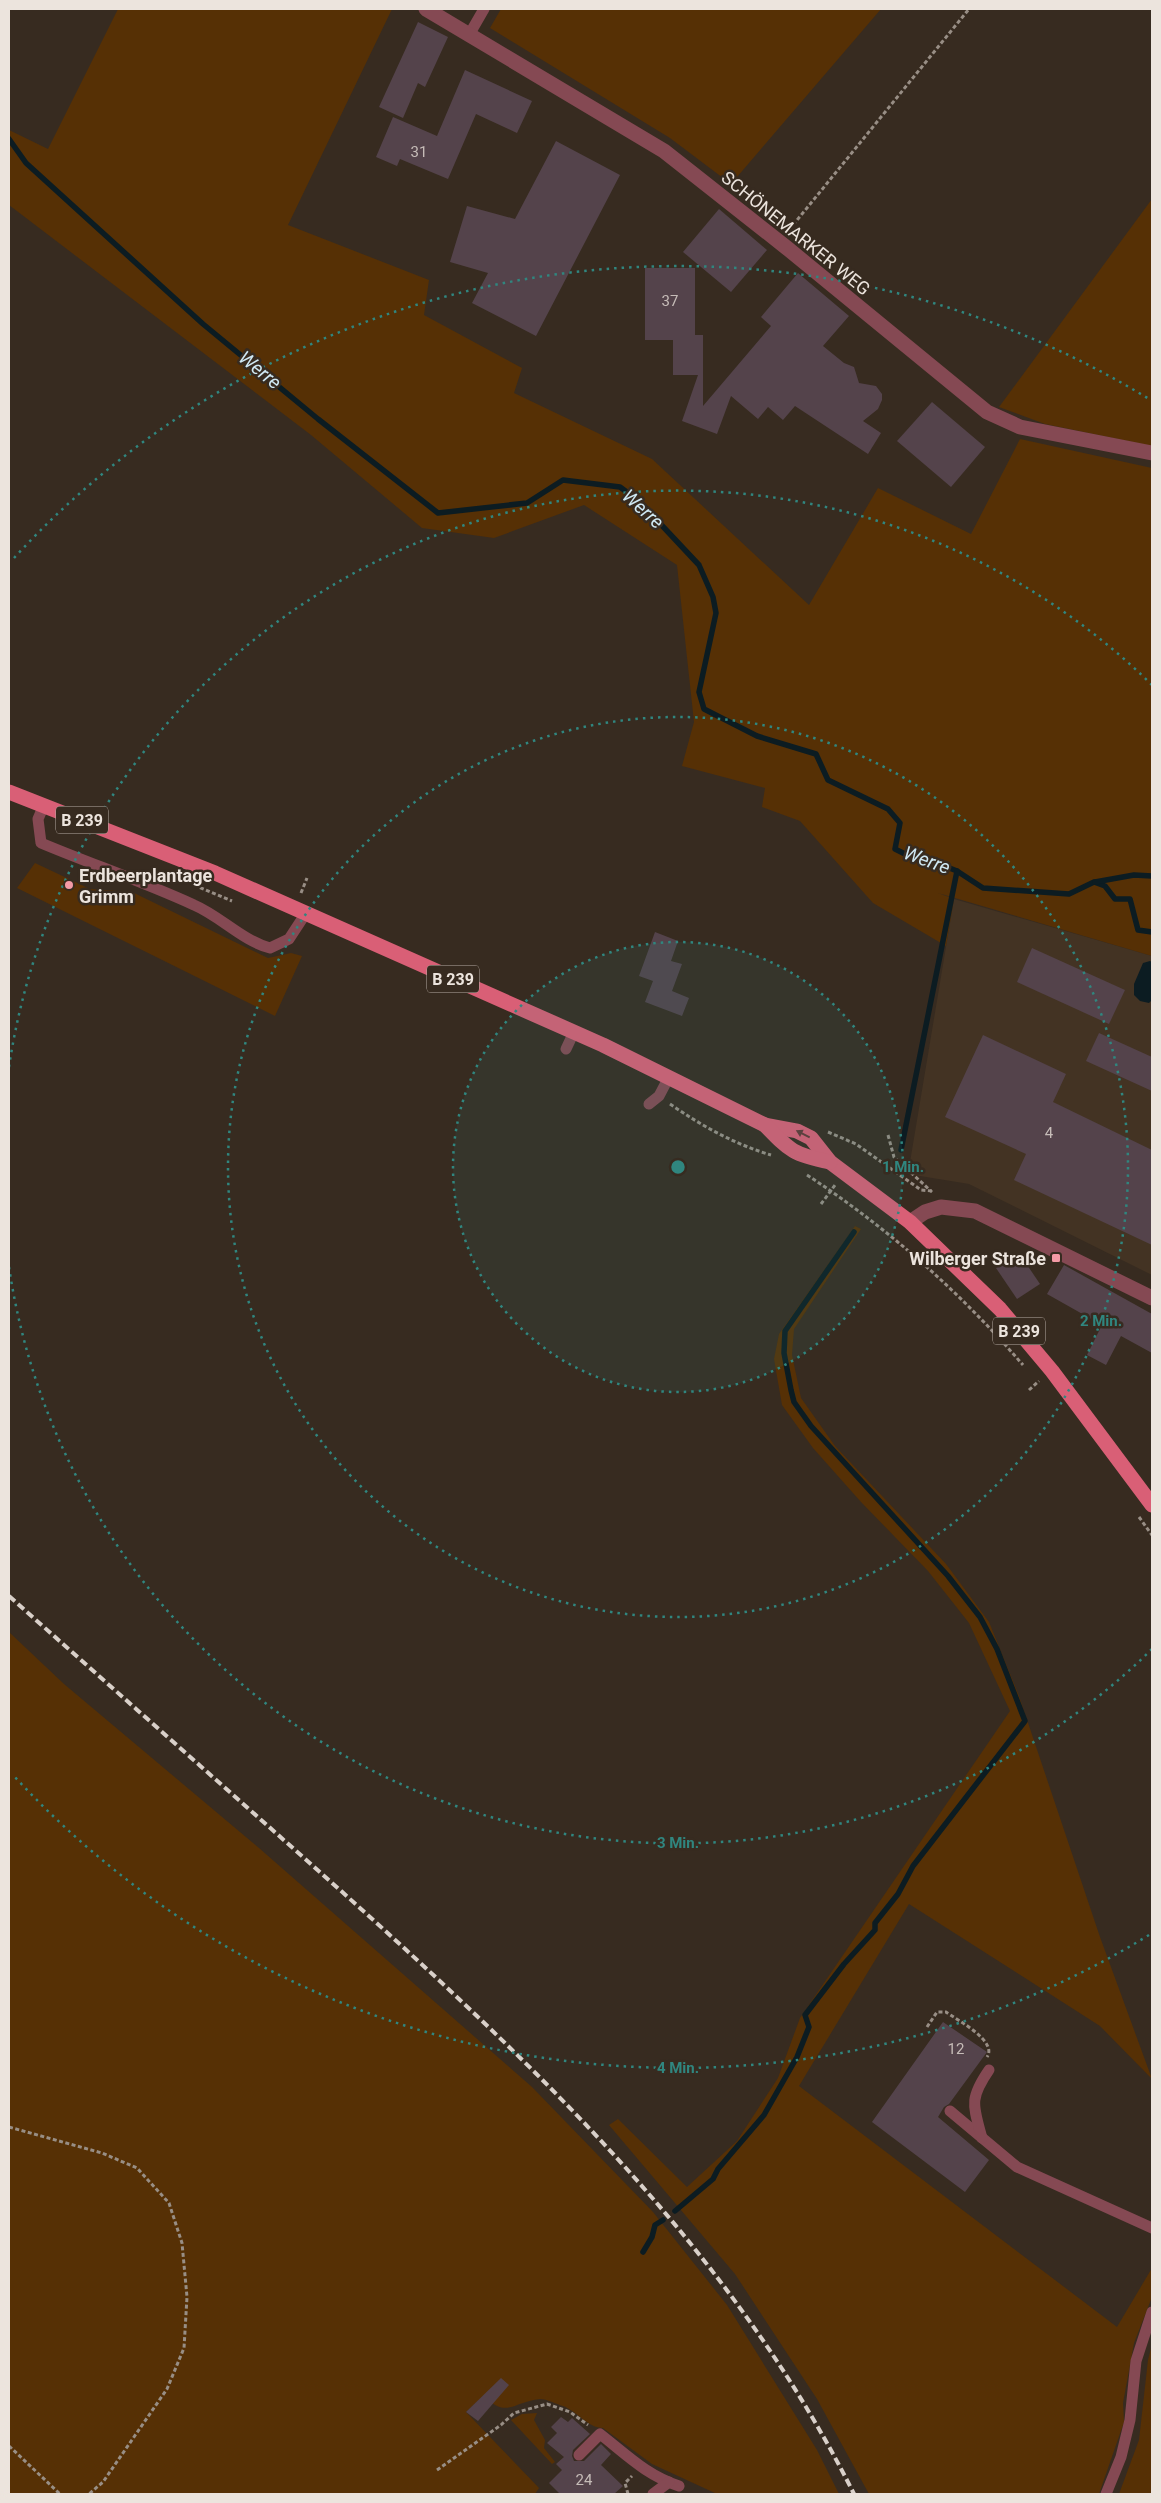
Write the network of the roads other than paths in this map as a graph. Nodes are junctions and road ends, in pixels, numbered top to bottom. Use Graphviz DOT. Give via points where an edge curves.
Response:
graph roads {
  1 [pos="426,9"];
  2 [pos="484,9"];
  3 [pos="469,35"];
  4 [pos="1152,453"];
  5 [pos="9,792"];
  6 [pos="44,805"];
  7 [pos="306,913"];
  8 [pos="574,1032"];
  9 [pos="566,1049"];
  10 [pos="669,1077"];
  11 [pos="649,1104"];
  12 [pos="765,1125"];
  13 [pos="830,1162"];
  14 [pos="910,1222"];
  15 [pos="1152,1298"];
  16 [pos="1152,1505"];
  17 [pos="989,2070"];
  18 [pos="950,2112"];
  19 [pos="982,2138"];
  20 [pos="1152,2228"];
  21 [pos="1152,2312"];
  22 [pos="579,2455"];
  23 [pos="653,2494"];
  24 [pos="1106,2494"];
  1 -- 3 [label="street, SCHÖNEMARKER WEG"];
  2 -- 3 [label="lane"];
  3 -- 4 [label="street, SCHÖNEMARKER WEG" via="664,151 986,412 1020,427"];
  5 -- 6 [label="main road, B 239"];
  6 -- 7 [label="main road, B 239"];
  6 -- 7 [label="lane" via="38,819 41,843 194,905 260,946 270,948 289,939"];
  7 -- 8 [label="main road, B 239"];
  8 -- 9 [label="lane"];
  8 -- 10 [label="main road, B 239"];
  10 -- 11 [label="lane"];
  10 -- 12 [label="main road, B 239"];
  12 -- 13 [label="main road, B 239" via="787,1148 801,1156"];
  13 -- 12 [label="main road, B 239, one-way" via="804,1134"];
  13 -- 14 [label="main road, B 239"];
  14 -- 15 [label="street" via="941,1207 974,1211"];
  14 -- 16 [label="main road, B 239" via="1000,1309 1027,1340"];
  17 -- 19 [label="lane" via="976,2089 973,2102"];
  18 -- 19 [label="lane"];
  19 -- 20 [label="lane" via="1017,2167"];
  21 -- 24 [label="lane" via="1136,2362 1130,2420 1121,2457"];
  22 -- 23 [label="lane" via="600,2434 647,2472 674,2484"];
}
